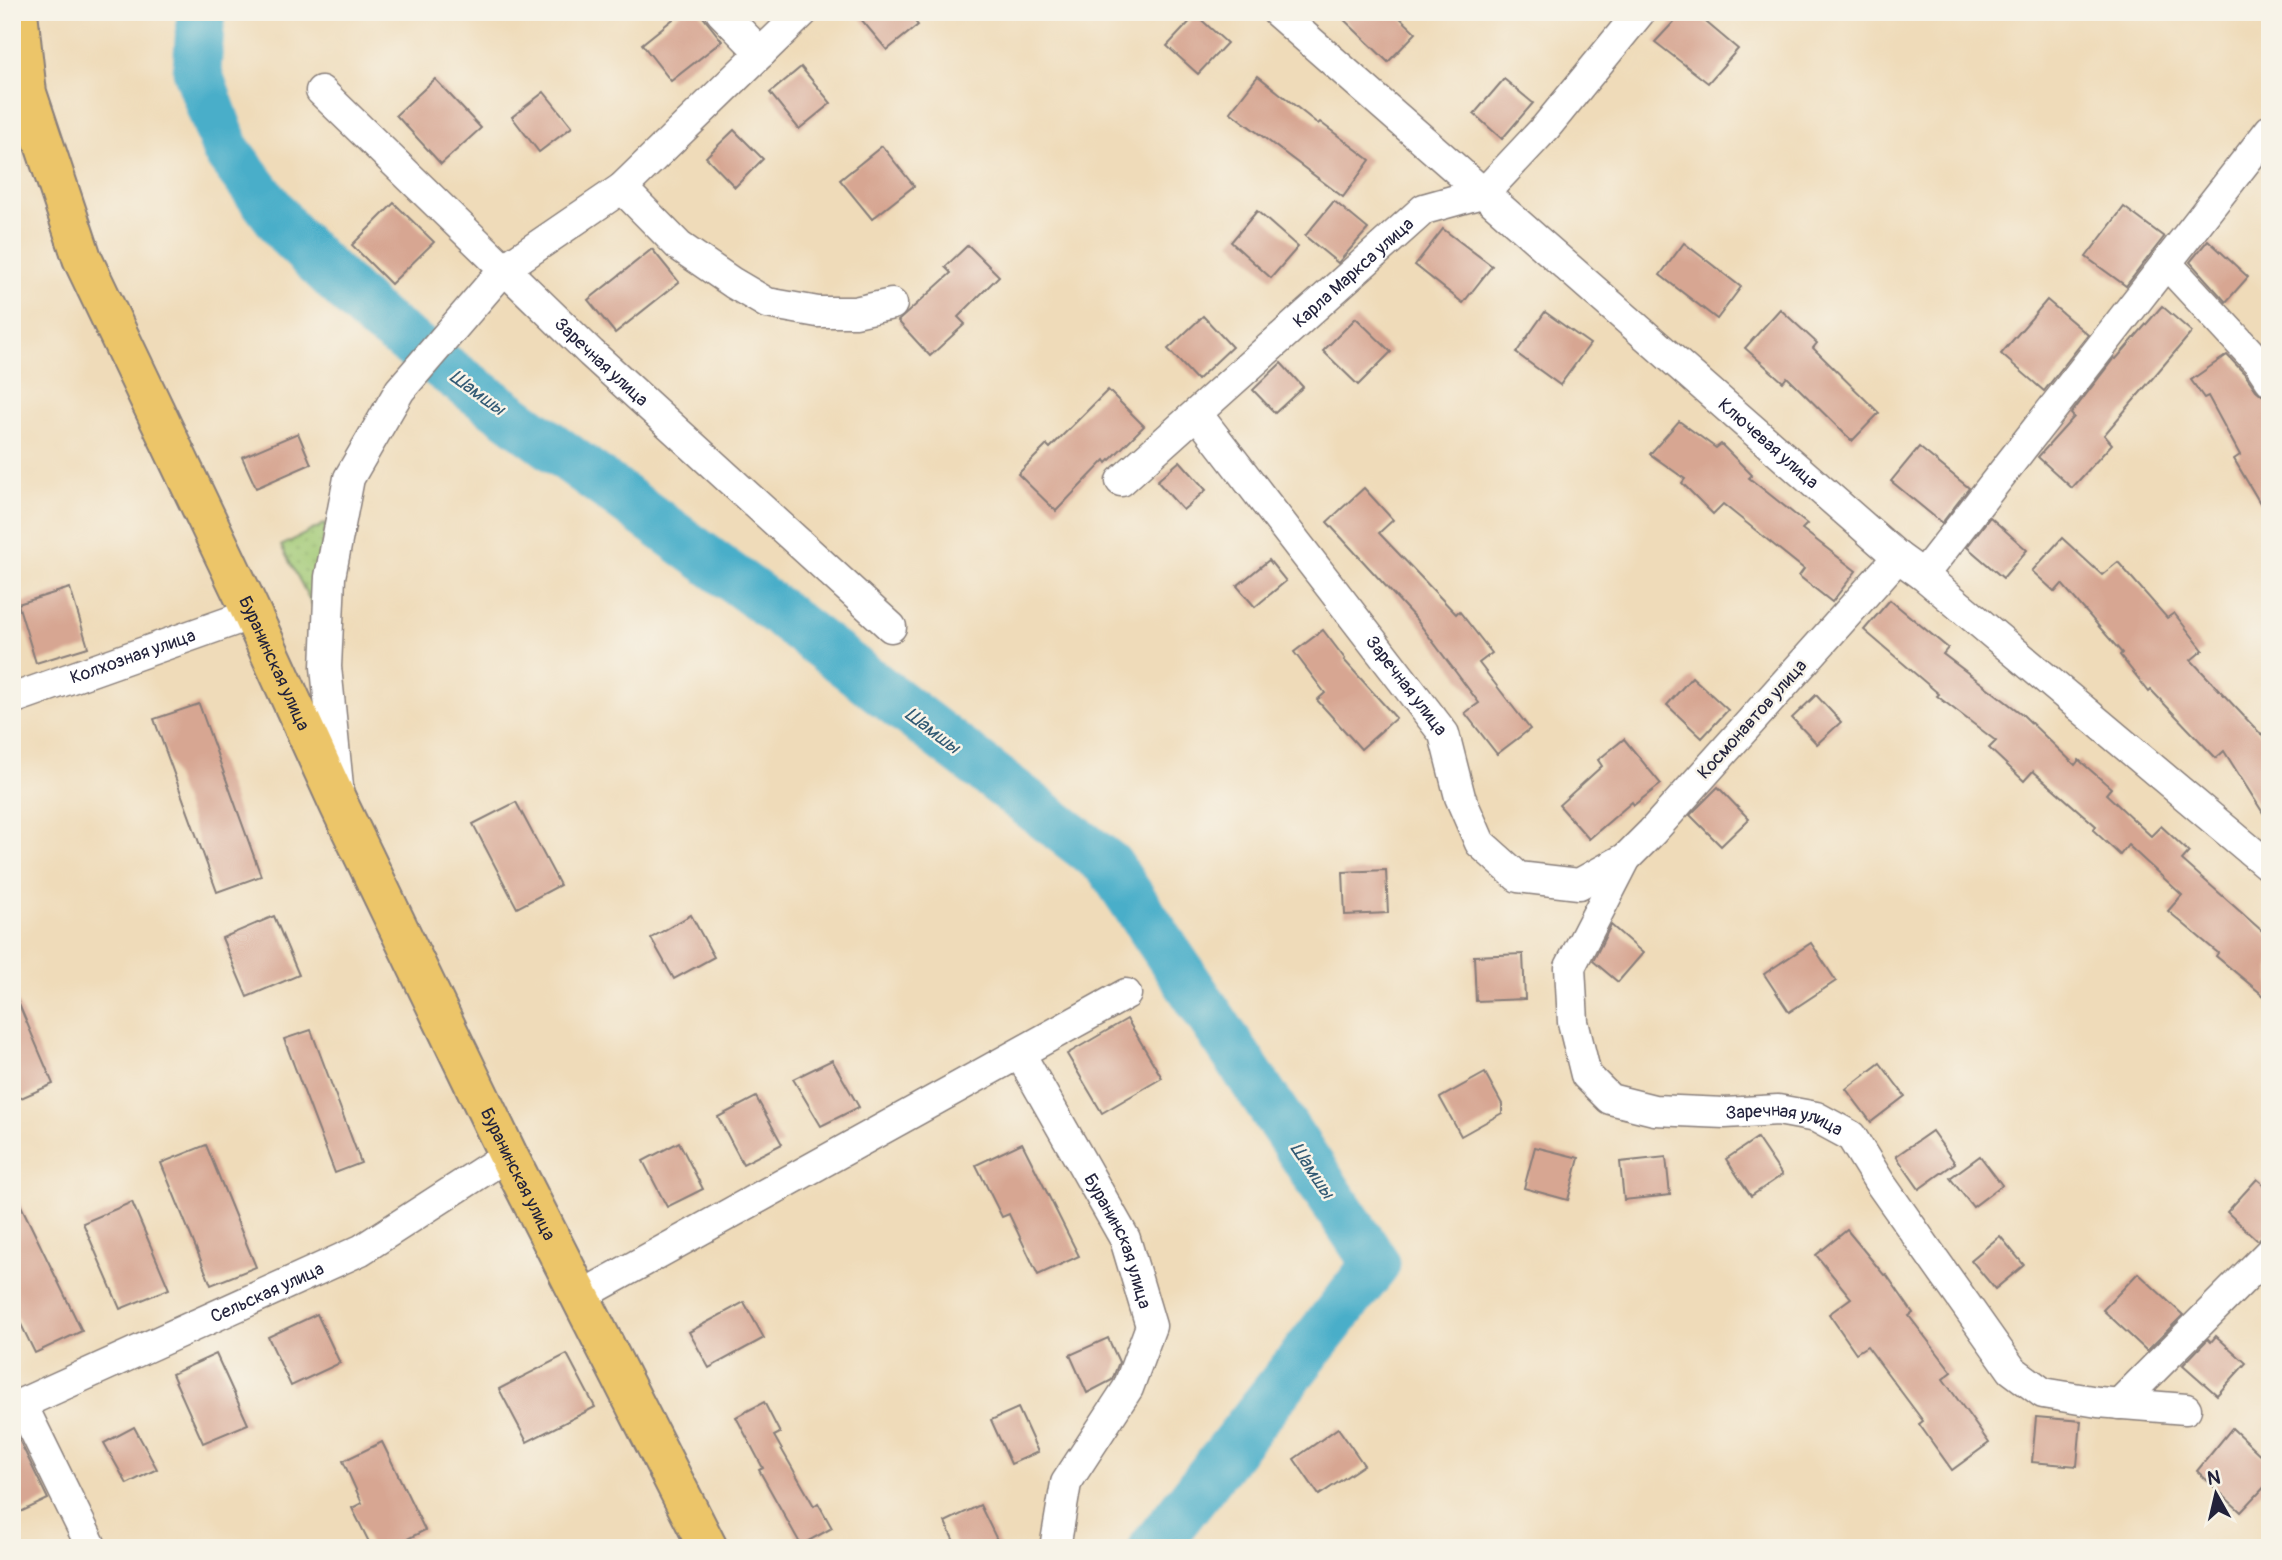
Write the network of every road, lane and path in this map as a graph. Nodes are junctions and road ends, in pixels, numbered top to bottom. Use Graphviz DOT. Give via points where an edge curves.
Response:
graph roads {
  1 [pos="18,12"];
  2 [pos="721,12"];
  3 [pos="803,12"];
  4 [pos="1277,12"];
  5 [pos="1640,12"];
  6 [pos="761,53"];
  7 [pos="321,91"];
  8 [pos="2270,130"];
  9 [pos="622,188"];
  10 [pos="1485,192"];
  11 [pos="2167,264"];
  12 [pos="505,268"];
  13 [pos="892,304"];
  14 [pos="2270,380"];
  15 [pos="1197,414"];
  16 [pos="1121,481"];
  17 [pos="1898,557"];
  18 [pos="1923,575"];
  19 [pos="252,614"];
  20 [pos="891,627"];
  21 [pos="12,699"];
  22 [pos="340,807"];
  23 [pos="1626,858"];
  24 [pos="2270,867"];
  25 [pos="1613,885"];
  26 [pos="1126,994"];
  27 [pos="1020,1054"];
  28 [pos="508,1155"];
  29 [pos="2270,1252"];
  30 [pos="581,1296"];
  31 [pos="2119,1404"];
  32 [pos="17,1407"];
  33 [pos="2186,1409"];
  34 [pos="92,1548"];
  35 [pos="708,1548"];
  36 [pos="1055,1548"];
  1 -- 19 [label="main road, Буранинская улица" via="27,93 82,258"];
  2 -- 6 [label="street"];
  3 -- 6 [label="street"];
  4 -- 10 [label="street, Ключевая улица"];
  5 -- 10 [label="street" via="1546,127"];
  6 -- 9 [label="street"];
  7 -- 12 [label="street, Заречная улица"];
  8 -- 11 [label="street"];
  9 -- 12 [label="street"];
  9 -- 13 [label="street" via="679,246 767,303 818,312 855,312"];
  10 -- 15 [label="street, Карла Маркса улица" via="1424,209"];
  10 -- 17 [label="street, Ключевая улица"];
  11 -- 14 [label="street"];
  11 -- 18 [label="street"];
  12 -- 20 [label="street, Заречная улица" via="591,353"];
  12 -- 22 [label="street" via="400,390 349,478 330,577 326,667"];
  15 -- 16 [label="street, Карла Маркса улица"];
  15 -- 23 [label="street, Заречная улица" via="1444,734 1460,797 1480,843 1518,877 1579,884"];
  17 -- 18 [label="street, Ключевая улица"];
  17 -- 23 [label="street, Космонавтов улица"];
  18 -- 24 [label="street, Ключевая улица"];
  19 -- 21 [label="street, Колхозная улица"];
  19 -- 22 [label="main road, Буранинская улица"];
  22 -- 28 [label="main road, Буранинская улица"];
  23 -- 25 [label="street, Космонавтов улица"];
  25 -- 31 [label="street, Заречная улица" via="1570,967 1573,1021 1586,1075 1610,1099 1654,1111 1778,1110 1816,1116 1852,1136 2012,1370 2043,1394"];
  26 -- 27 [label="street"];
  27 -- 30 [label="street"];
  27 -- 36 [label="street, Буранинская улица" via="1125,1239 1151,1326 1128,1388 1066,1483"];
  28 -- 30 [label="main road, Буранинская улица"];
  28 -- 32 [label="street, Сельская улица" via="360,1250"];
  29 -- 31 [label="street"];
  30 -- 35 [label="main road, Буранинская улица"];
  31 -- 33 [label="street, Заречная улица"];
  32 -- 34 [label="street"];
}
